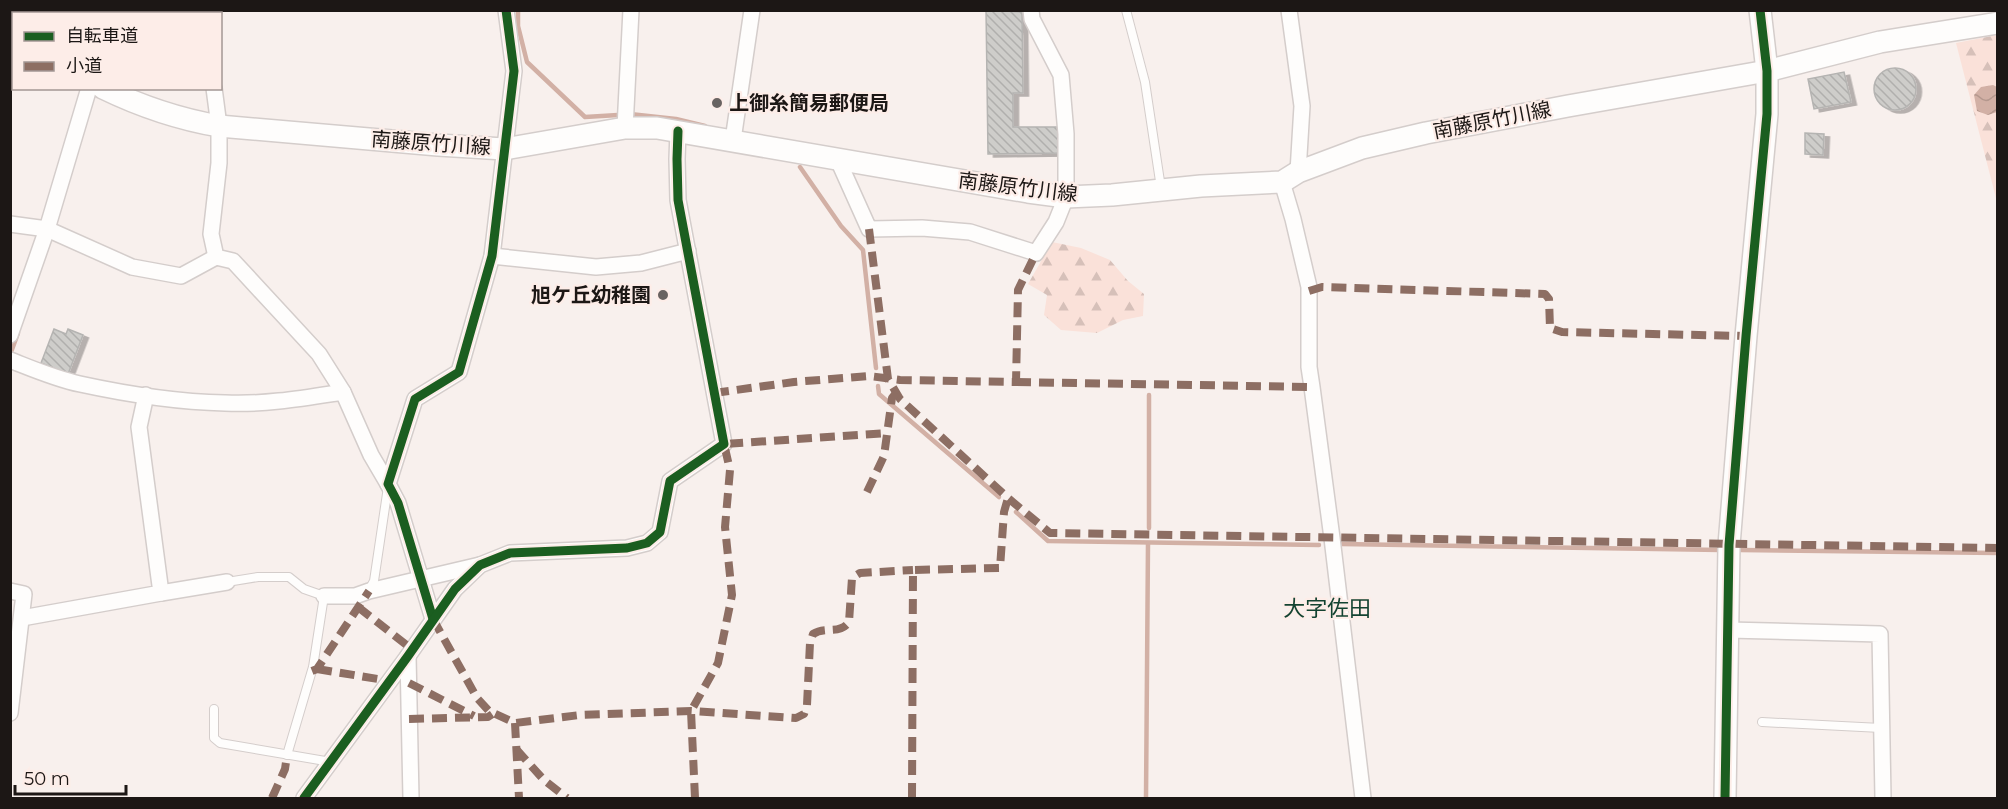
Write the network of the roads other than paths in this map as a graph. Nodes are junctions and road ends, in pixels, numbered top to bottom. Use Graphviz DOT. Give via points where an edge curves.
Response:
graph roads {
  1 [pos="506,10"];
  2 [pos="631,10"];
  3 [pos="752,10"];
  4 [pos="1031,10"];
  5 [pos="1126,10"];
  6 [pos="1289,10"];
  7 [pos="1760,10"];
  8 [pos="1998,23"];
  9 [pos="1767,71"];
  10 [pos="88,90"];
  11 [pos="107,90"];
  12 [pos="214,90"];
  13 [pos="219,126"];
  14 [pos="625,128"];
  15 [pos="678,131"];
  16 [pos="733,140"];
  17 [pos="504,148"];
  18 [pos="838,160"];
  19 [pos="1290,177"];
  20 [pos="1161,189"];
  21 [pos="1066,197"];
  22 [pos="10,224"];
  23 [pos="47,229"];
  24 [pos="688,251"];
  25 [pos="492,256"];
  26 [pos="216,257"];
  27 [pos="10,335"];
  28 [pos="12,361"];
  29 [pos="343,392"];
  30 [pos="146,395"];
  31 [pos="388,484"];
  32 [pos="480,565"];
  33 [pos="420,579"];
  34 [pos="227,582"];
  35 [pos="10,591"];
  36 [pos="369,591"];
  37 [pos="161,593"];
  38 [pos="324,596"];
  39 [pos="22,618"];
  40 [pos="433,619"];
  41 [pos="1728,630"];
  42 [pos="408,656"];
  43 [pos="214,709"];
  44 [pos="10,713"];
  45 [pos="1762,722"];
  46 [pos="1881,728"];
  47 [pos="287,755"];
  48 [pos="331,762"];
  49 [pos="304,798"];
  50 [pos="411,798"];
  51 [pos="1363,798"];
  52 [pos="1725,798"];
  53 [pos="1880,798"];
  1 -- 17 [label="street" via="514,71"];
  2 -- 14 [label="street"];
  3 -- 16 [label="street"];
  4 -- 21 [label="street" via="1060,75 1066,134"];
  5 -- 20 [label="lane" via="1145,82"];
  6 -- 19 [label="street" via="1302,106"];
  7 -- 9 [label="main road"];
  8 -- 9 [label="main road, 南藤原竹川線" via="1880,42"];
  9 -- 19 [label="main road, 南藤原竹川線" via="1426,133 1362,148"];
  9 -- 41 [label="main road" via="1767,114 1729,545"];
  10 -- 23 [label="street"];
  11 -- 13 [label="main road, 南藤原竹川線" via="184,120"];
  12 -- 13 [label="street"];
  13 -- 17 [label="main road, 南藤原竹川線"];
  13 -- 26 [label="street" via="211,234"];
  14 -- 15 [label="main road, 南藤原竹川線"];
  14 -- 17 [label="main road, 南藤原竹川線"];
  15 -- 16 [label="main road, 南藤原竹川線"];
  15 -- 24 [label="street" via="678,200"];
  16 -- 18 [label="main road, 南藤原竹川線"];
  17 -- 25 [label="street"];
  18 -- 21 [label="main road, 南藤原竹川線"];
  18 -- 21 [label="street" via="869,229 970,232 1036,253"];
  19 -- 20 [label="main road, 南藤原竹川線"];
  19 -- 51 [label="street" via="1293,219 1309,287 1312,387"];
  20 -- 21 [label="main road, 南藤原竹川線"];
  22 -- 23 [label="street"];
  23 -- 26 [label="street" via="132,267 161,273 181,276"];
  23 -- 27 [label="street"];
  24 -- 25 [label="street" via="641,263 596,267"];
  24 -- 32 [label="street" via="724,444 670,481 660,532 647,543 627,548 510,554"];
  25 -- 31 [label="street" via="459,372 415,399"];
  26 -- 29 [label="street" via="233,261 319,354"];
  28 -- 30 [label="street" via="78,384"];
  29 -- 30 [label="street" via="291,400 225,403"];
  29 -- 31 [label="street"];
  30 -- 37 [label="street" via="139,428"];
  31 -- 33 [label="street" via="398,503"];
  31 -- 36 [label="lane" via="374,581"];
  32 -- 33 [label="street"];
  32 -- 40 [label="street"];
  33 -- 36 [label="street"];
  33 -- 40 [label="street"];
  34 -- 37 [label="street"];
  34 -- 38 [label="lane" via="289,578"];
  35 -- 39 [label="street" via="24,594"];
  36 -- 38 [label="street" via="355,596"];
  37 -- 39 [label="street"];
  38 -- 47 [label="lane" via="313,666"];
  39 -- 44 [label="street"];
  40 -- 42 [label="street"];
  41 -- 46 [label="street" via="1880,634"];
  41 -- 52 [label="main road"];
  42 -- 48 [label="street"];
  42 -- 50 [label="street"];
  43 -- 47 [label="lane" via="214,738 220,743"];
  45 -- 46 [label="lane"];
  46 -- 53 [label="street"];
  47 -- 48 [label="lane"];
  48 -- 49 [label="street"];
}
